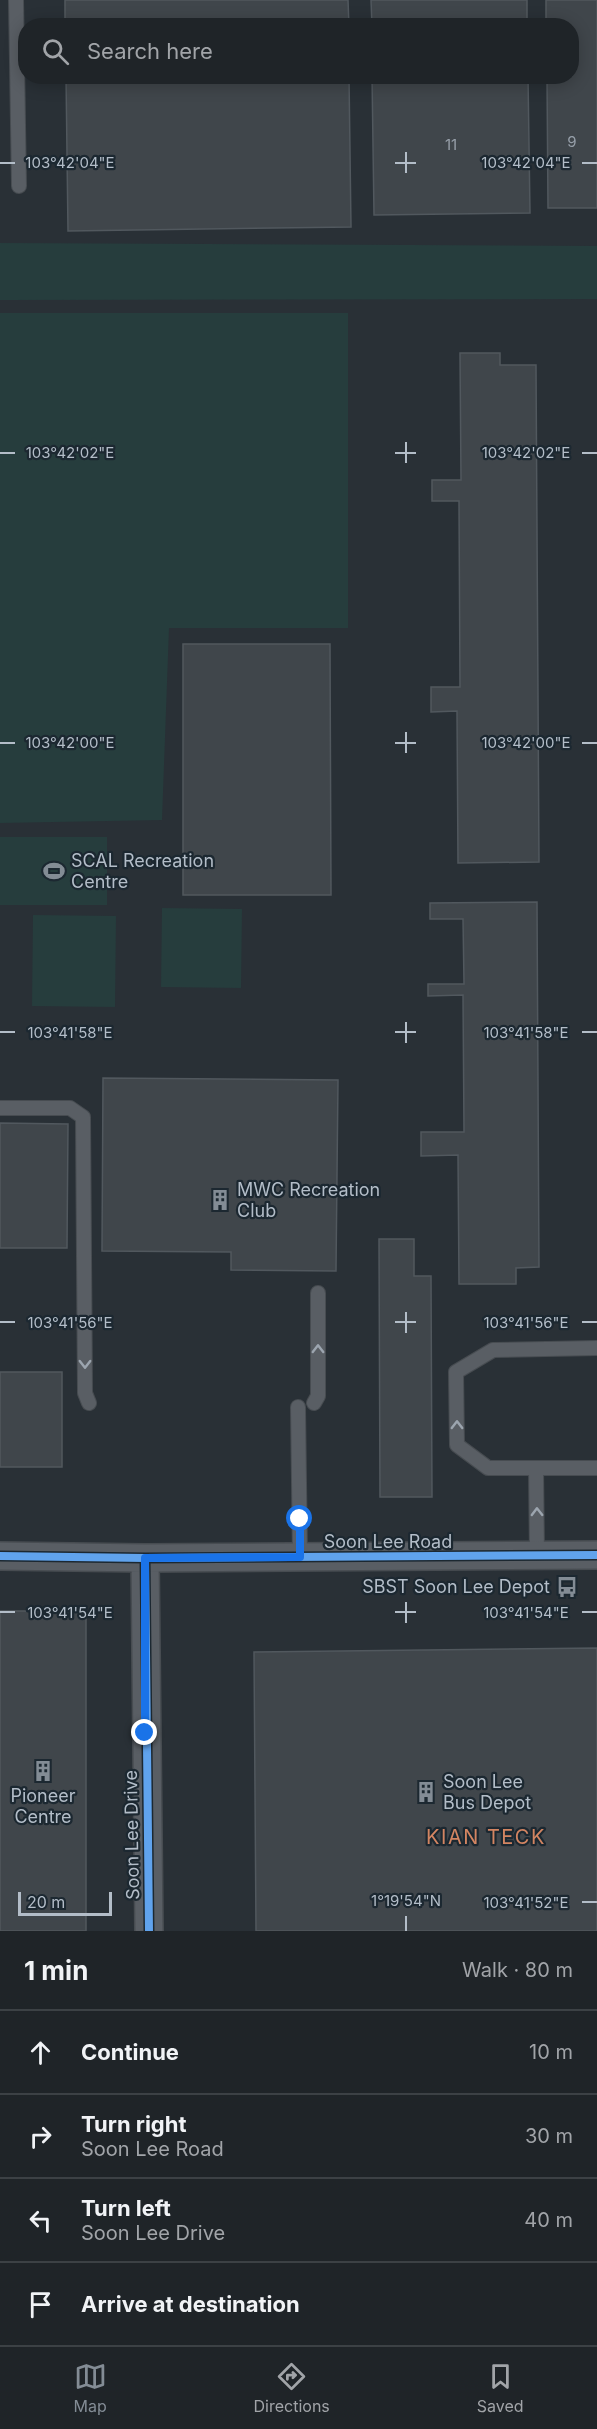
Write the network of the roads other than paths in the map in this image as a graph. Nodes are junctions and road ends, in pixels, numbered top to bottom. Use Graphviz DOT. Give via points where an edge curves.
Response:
graph roads {
  1 [pos="16,0"];
  2 [pos="19,186"];
  3 [pos="0,1108"];
  4 [pos="318,1293"];
  5 [pos="597,1348"];
  6 [pos="89,1403"];
  7 [pos="314,1403"];
  8 [pos="298,1407"];
  9 [pos="536,1468"];
  10 [pos="597,1468"];
  11 [pos="597,1555"];
  12 [pos="0,1556"];
  13 [pos="537,1556"];
  14 [pos="300,1557"];
  15 [pos="145,1558"];
  16 [pos="149,1931"];
  1 -- 2 [label="lane"];
  3 -- 6 [label="lane, one-way" via="70,1108 83,1117 85,1393"];
  7 -- 4 [label="lane, one-way" via="318,1396"];
  9 -- 5 [label="lane, one-way" via="488,1468 457,1444 456,1372 493,1350"];
  8 -- 14 [label="lane"];
  9 -- 10 [label="lane"];
  13 -- 9 [label="lane, one-way"];
  11 -- 13 [label="street, Soon Lee Road"];
  12 -- 15 [label="street, Soon Lee Road"];
  13 -- 14 [label="street, Soon Lee Road"];
  14 -- 15 [label="street, Soon Lee Road"];
  15 -- 16 [label="street, Soon Lee Drive"];
}
